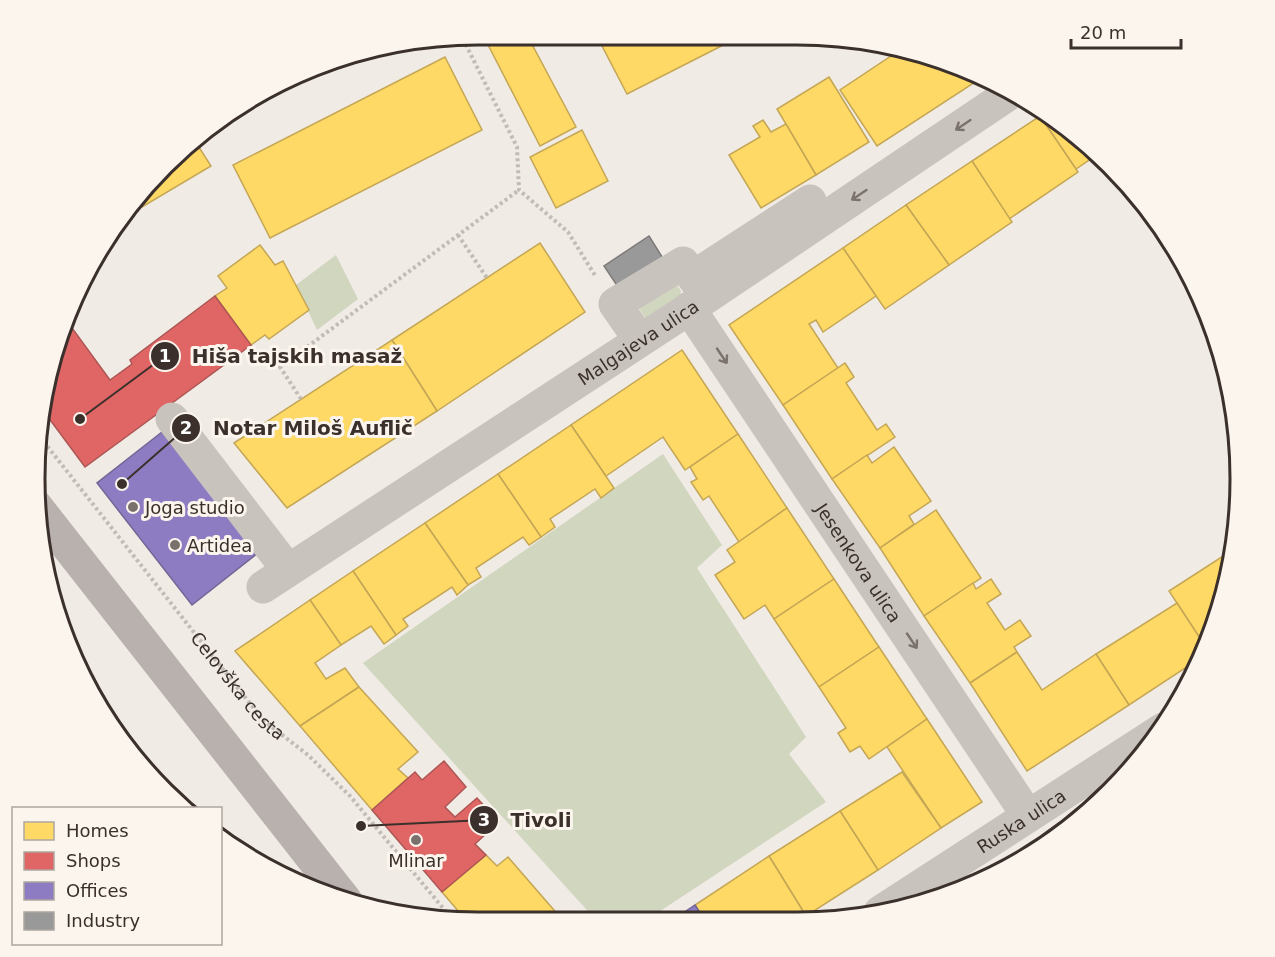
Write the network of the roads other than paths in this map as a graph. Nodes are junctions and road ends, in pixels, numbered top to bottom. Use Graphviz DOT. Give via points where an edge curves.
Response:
graph roads {
  1 [pos="1003,98"];
  2 [pos="878,156"];
  3 [pos="696,294"];
  4 [pos="640,340"];
  5 [pos="172,419"];
  6 [pos="47,521"];
  7 [pos="1137,746"];
  8 [pos="1028,816"];
  9 [pos="336,888"];
  10 [pos="899,899"];
  1 -- 3 [label="street, Malgajeva ulica, one-way"];
  2 -- 3 [label="street"];
  3 -- 4 [label="street, Malgajeva ulica"];
  3 -- 4 [label="street" via="683,263 615,303"];
  3 -- 8 [label="street, Jesenkova ulica, one-way"];
  4 -- 5 [label="street, Malgajeva ulica" via="276,579"];
  6 -- 9 [label="main road"];
  7 -- 8 [label="street, Ruska ulica"];
  8 -- 10 [label="street, Ruska ulica"];
}
